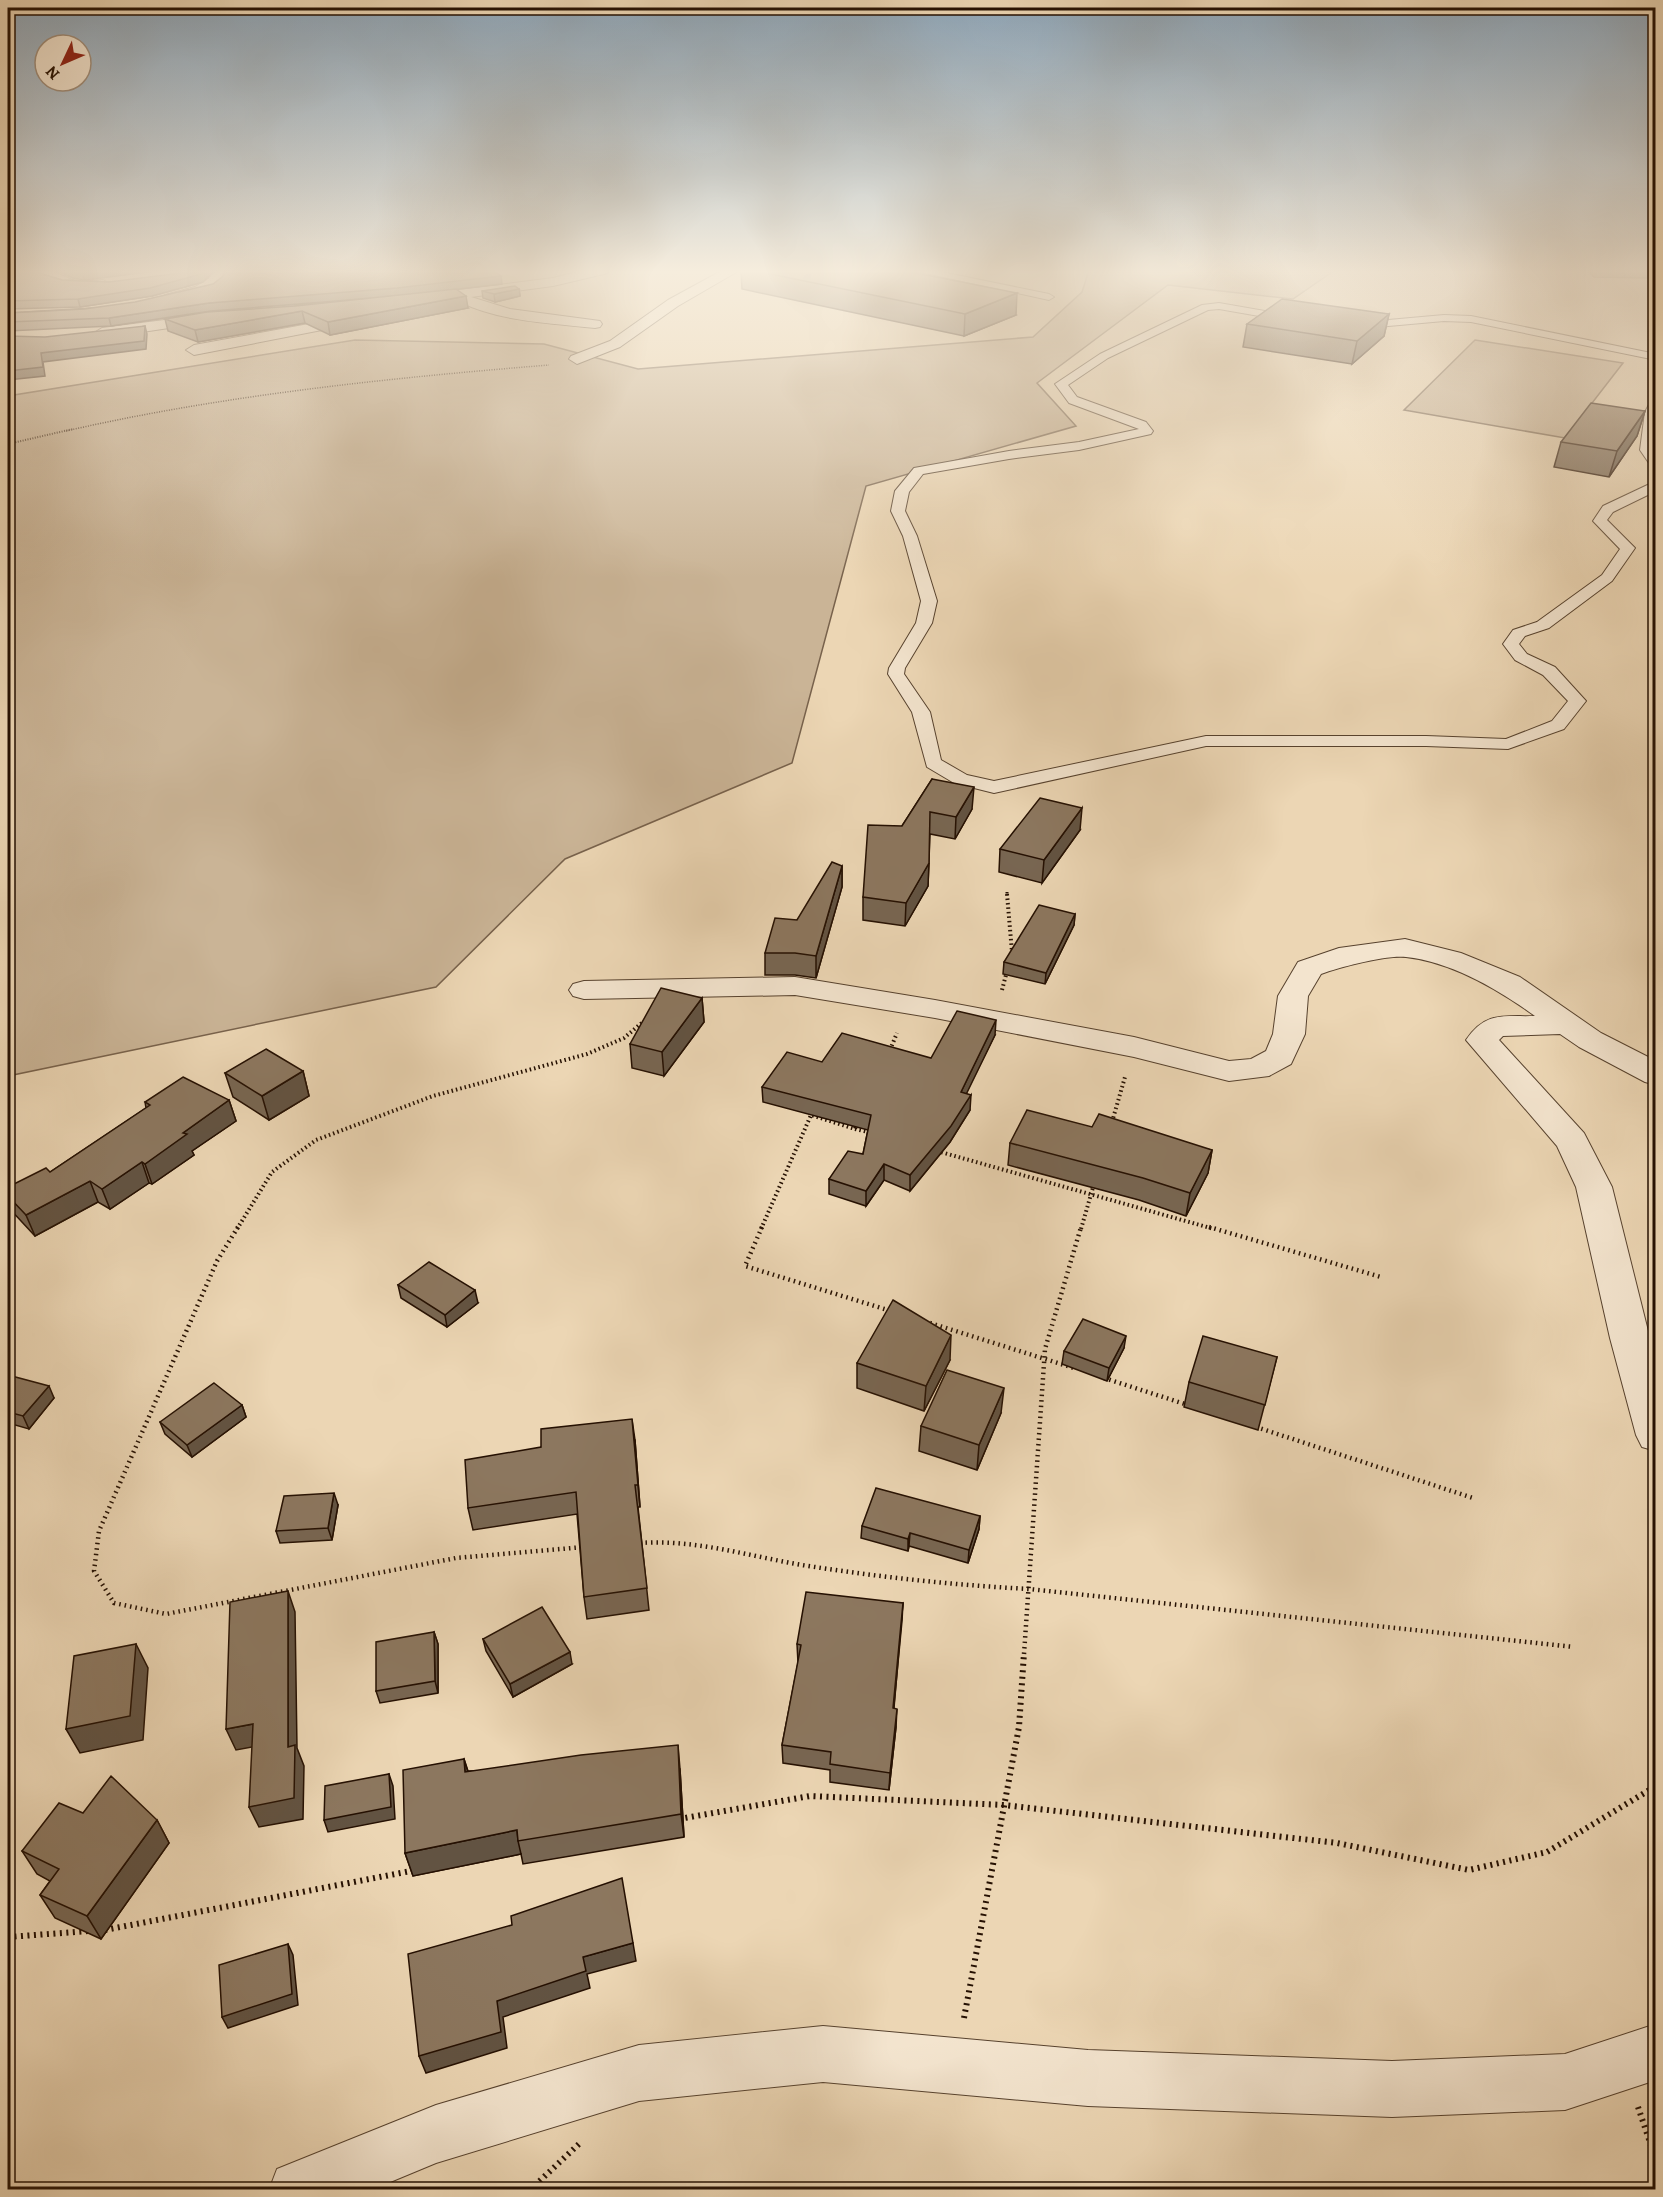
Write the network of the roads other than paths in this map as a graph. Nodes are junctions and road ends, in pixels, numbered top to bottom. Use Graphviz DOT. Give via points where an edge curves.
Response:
graph roads {
  1 [pos="1079,373"];
  2 [pos="1656,402"];
  3 [pos="1656,463"];
  4 [pos="1656,485"];
  5 [pos="584,990"];
  6 [pos="1566,1024"];
  7 [pos="1656,1075"];
  8 [pos="1656,1435"];
  9 [pos="1640,2057"];
  10 [pos="298,2190"];
  1 -- 4 [label="lane" via="1061,384 1072,400 1142,425 1147,432 919,471 902,491 898,511 910,536 929,601 924,623 896,674 921,712 933,763 961,779 994,787 1206,741 1508,744 1558,725 1577,701 1550,671 1521,657 1511,644 1519,633 1543,625 1607,578 1628,548 1600,521 1608,509"];
  2 -- 3 [label="lane" via="1646,450"];
  5 -- 6 [label="street" via="795,986 1134,1047 1229,1071 1258,1069 1280,1057 1289,1034 1293,996 1309,968 1339,957 1405,948 1450,959 1509,983"];
  6 -- 7 [label="street"];
  6 -- 8 [label="street" via="1494,1027 1482,1040 1572,1141 1594,1187"];
  9 -- 10 [label="street" via="1565,2082 1392,2090 1088,2078 823,2054 639,2073 436,2134"];
}
